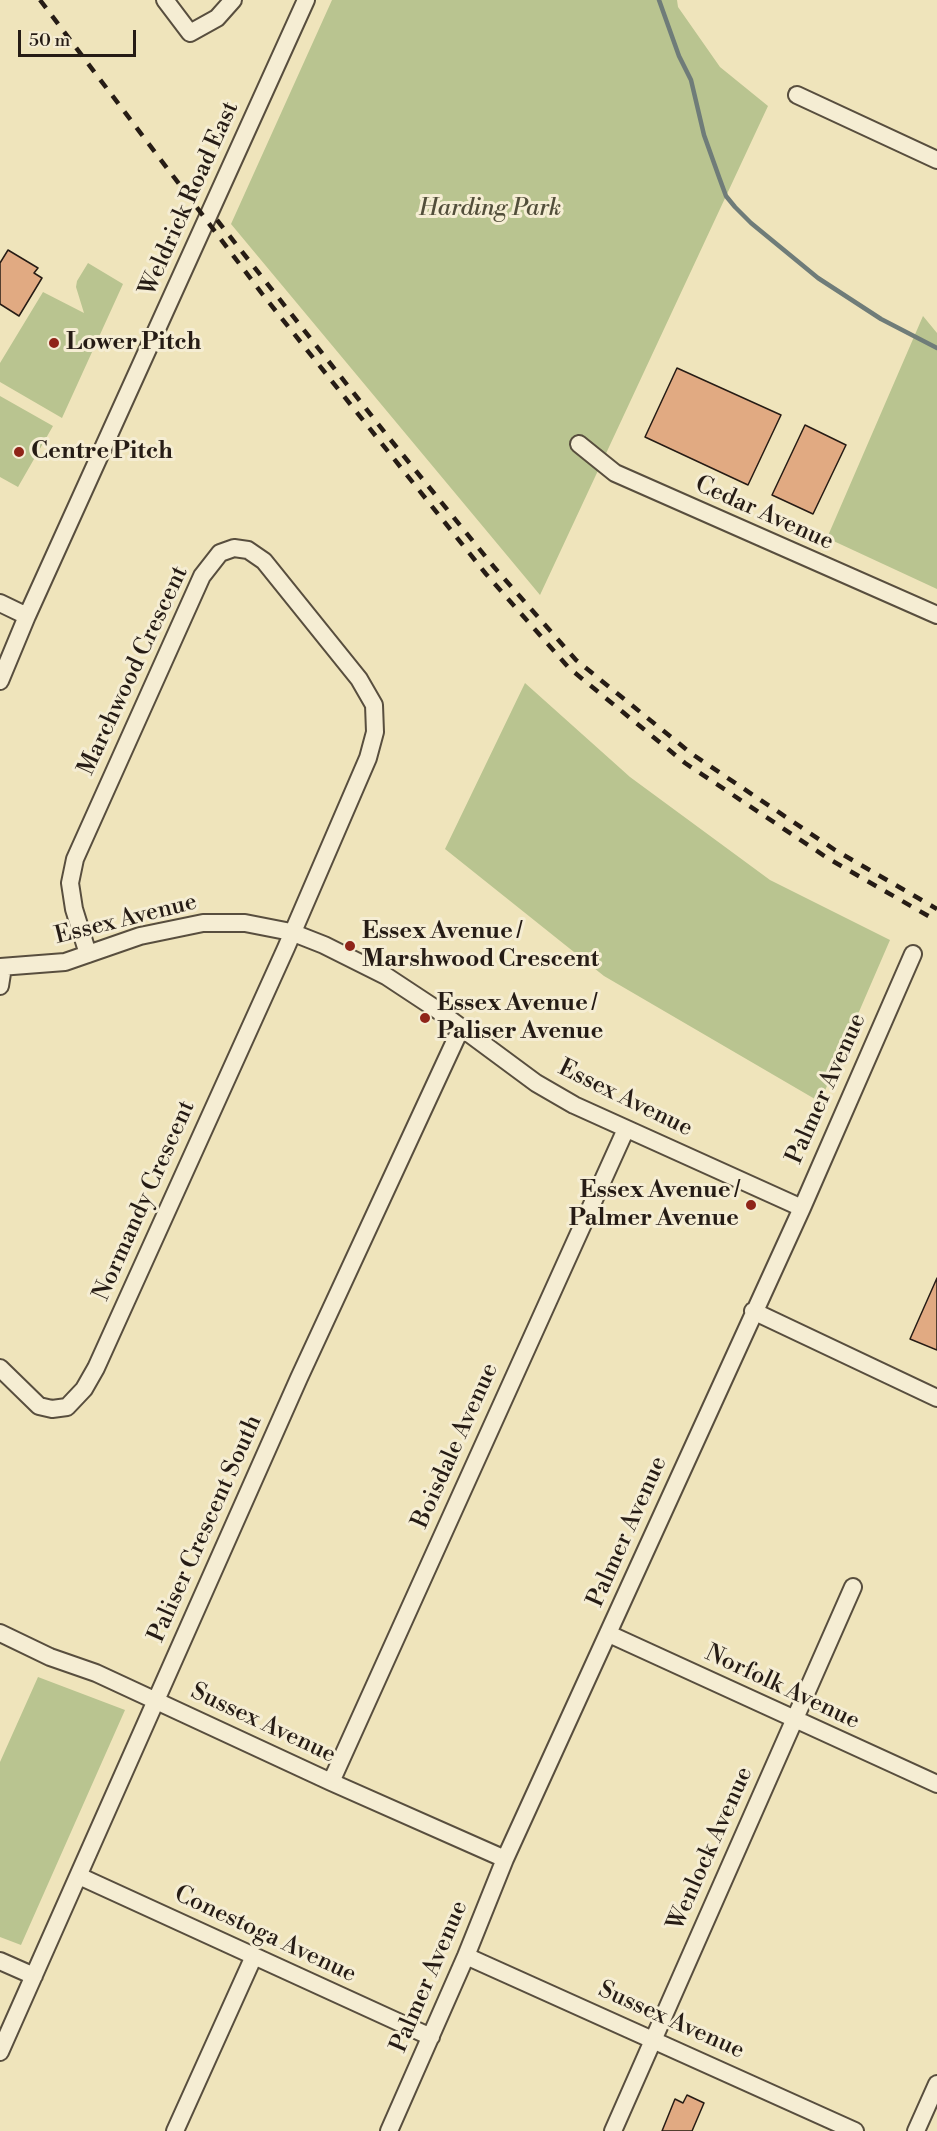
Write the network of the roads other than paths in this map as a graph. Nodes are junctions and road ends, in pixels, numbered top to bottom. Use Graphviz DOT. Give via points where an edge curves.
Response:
graph roads {
  1 [pos="165,0"];
  2 [pos="233,0"];
  3 [pos="306,0"];
  4 [pos="797,96"];
  5 [pos="937,160"];
  6 [pos="579,444"];
  7 [pos="0,603"];
  8 [pos="937,615"];
  9 [pos="27,616"];
  10 [pos="0,681"];
  11 [pos="291,932"];
  12 [pos="88,954"];
  13 [pos="913,954"];
  14 [pos="2,967"];
  15 [pos="0,986"];
  16 [pos="461,1028"];
  17 [pos="626,1129"];
  18 [pos="802,1208"];
  19 [pos="753,1311"];
  20 [pos="0,1368"];
  21 [pos="937,1398"];
  22 [pos="853,1587"];
  23 [pos="0,1633"];
  24 [pos="609,1634"];
  25 [pos="156,1702"];
  26 [pos="794,1720"];
  27 [pos="331,1782"];
  28 [pos="937,1784"];
  29 [pos="505,1859"];
  30 [pos="80,1876"];
  31 [pos="254,1956"];
  32 [pos="466,1956"];
  33 [pos="0,1961"];
  34 [pos="34,1976"];
  35 [pos="431,2037"];
  36 [pos="654,2039"];
  37 [pos="0,2052"];
  38 [pos="937,2084"];
  39 [pos="175,2131"];
  40 [pos="389,2131"];
  41 [pos="613,2131"];
  42 [pos="855,2131"];
  43 [pos="916,2131"];
  1 -- 2 [label="street" via="190,33 217,18"];
  3 -- 9 [label="street, Weldrick Road East"];
  4 -- 5 [label="street"];
  6 -- 8 [label="street, Cedar Avenue" via="615,473"];
  7 -- 9 [label="street"];
  9 -- 10 [label="street, Weldrick Road East"];
  11 -- 12 [label="street, Essex Avenue" via="245,922 203,923 140,936"];
  11 -- 12 [label="street, Marchwood Crescent" via="368,758 375,732 374,705 359,679 264,561 248,550 234,548 219,554 202,576 75,859 70,883"];
  11 -- 16 [label="street, Essex Avenue" via="386,976"];
  11 -- 20 [label="street, Normandy Crescent" via="84,1389 68,1407 39,1406"];
  12 -- 14 [label="street, Essex Avenue" via="65,962"];
  13 -- 18 [label="street, Palmer Avenue"];
  14 -- 15 [label="street"];
  16 -- 17 [label="street, Essex Avenue" via="536,1083"];
  16 -- 25 [label="street, Paliser Crescent South" via="303,1367"];
  17 -- 18 [label="street, Essex Avenue"];
  17 -- 27 [label="street, Boisdale Avenue"];
  18 -- 19 [label="street, Palmer Avenue"];
  19 -- 21 [label="street"];
  19 -- 24 [label="street, Palmer Avenue"];
  22 -- 26 [label="street, Wenlock Avenue"];
  23 -- 25 [label="street, Sussex Avenue"];
  24 -- 26 [label="street, Norfolk Avenue"];
  24 -- 29 [label="street, Palmer Avenue"];
  25 -- 27 [label="street, Sussex Avenue"];
  25 -- 30 [label="street, Paliser Crescent South"];
  26 -- 28 [label="street, Norfolk Avenue"];
  26 -- 36 [label="street, Wenlock Avenue"];
  27 -- 29 [label="street, Sussex Avenue"];
  29 -- 32 [label="street, Palmer Avenue"];
  30 -- 31 [label="street, Conestoga Avenue"];
  30 -- 34 [label="street, Paliser Crescent South"];
  31 -- 35 [label="street, Conestoga Avenue"];
  31 -- 39 [label="street"];
  32 -- 35 [label="street, Palmer Avenue"];
  32 -- 36 [label="street, Sussex Avenue"];
  33 -- 34 [label="street"];
  34 -- 37 [label="street, Paliser Crescent South"];
  35 -- 40 [label="street, Palmer Avenue"];
  36 -- 41 [label="street, Wenlock Avenue"];
  36 -- 42 [label="street, Sussex Avenue"];
  38 -- 43 [label="street"];
}
